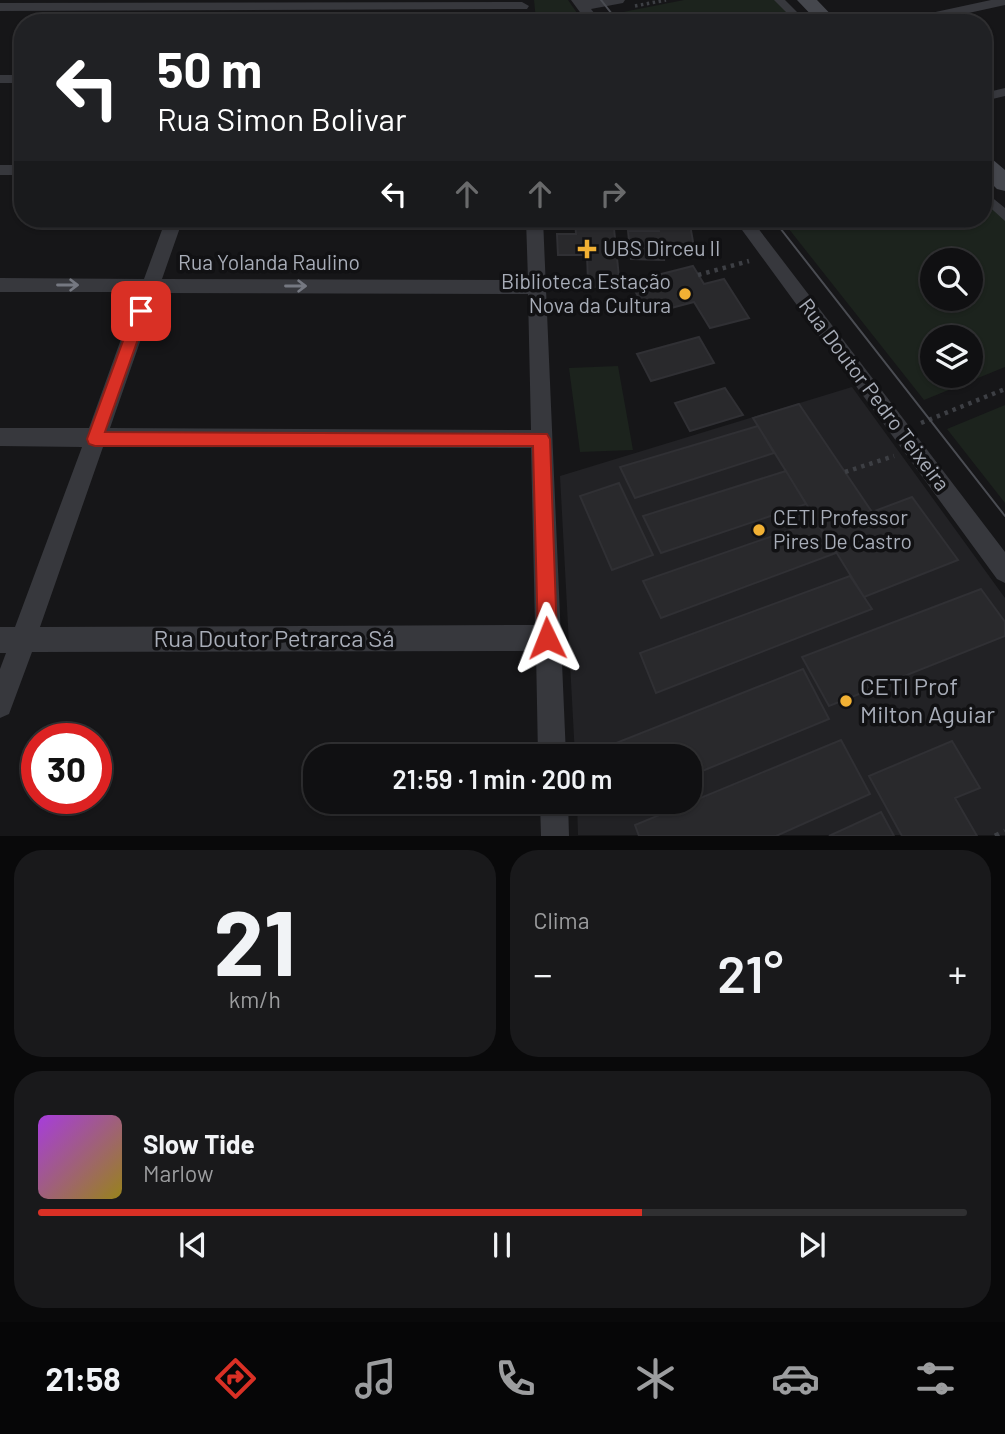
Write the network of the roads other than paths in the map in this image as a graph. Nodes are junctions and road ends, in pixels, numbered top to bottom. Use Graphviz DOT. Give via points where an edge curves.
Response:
graph roads {
  1 [pos="618,0"];
  2 [pos="779,0"];
  3 [pos="806,0"];
  4 [pos="1005,1"];
  5 [pos="251,3"];
  6 [pos="522,3"];
  7 [pos="580,3"];
  8 [pos="0,7"];
  9 [pos="794,14"];
  10 [pos="821,14"];
  11 [pos="945,14"];
  12 [pos="992,171"];
  13 [pos="1005,183"];
  14 [pos="992,203"];
  15 [pos="1005,216"];
  16 [pos="170,228"];
  17 [pos="535,228"];
  18 [pos="749,228"];
  19 [pos="0,285"];
  20 [pos="150,285"];
  21 [pos="537,287"];
  22 [pos="0,438"];
  23 [pos="95,439"];
  24 [pos="541,439"];
  25 [pos="1005,571"];
  26 [pos="547,638"];
  27 [pos="12,640"];
  28 [pos="0,705"];
  29 [pos="551,744"];
  30 [pos="554,814"];
  31 [pos="555,835"];
  1 -- 7 [label="street"];
  2 -- 9 [label="street"];
  3 -- 10 [label="main road"];
  4 -- 11 [label="street"];
  5 -- 6 [label="street"];
  5 -- 8 [label="street"];
  12 -- 13 [label="main road"];
  14 -- 15 [label="street"];
  16 -- 20 [label="street"];
  17 -- 21 [label="street"];
  18 -- 25 [label="street, Rua Doutor Pedro Teixeira"];
  19 -- 20 [label="street, Rua Yolanda Raulino, one-way"];
  20 -- 21 [label="street, Rua Yolanda Raulino, one-way"];
  20 -- 23 [label="street"];
  21 -- 24 [label="street"];
  22 -- 23 [label="street"];
  23 -- 24 [label="street"];
  23 -- 27 [label="street"];
  24 -- 26 [label="street"];
  26 -- 27 [label="street, Rua Doutor Petrarca Sá"];
  26 -- 29 [label="street"];
  27 -- 28 [label="street"];
  30 -- 31 [label="street"];
}
